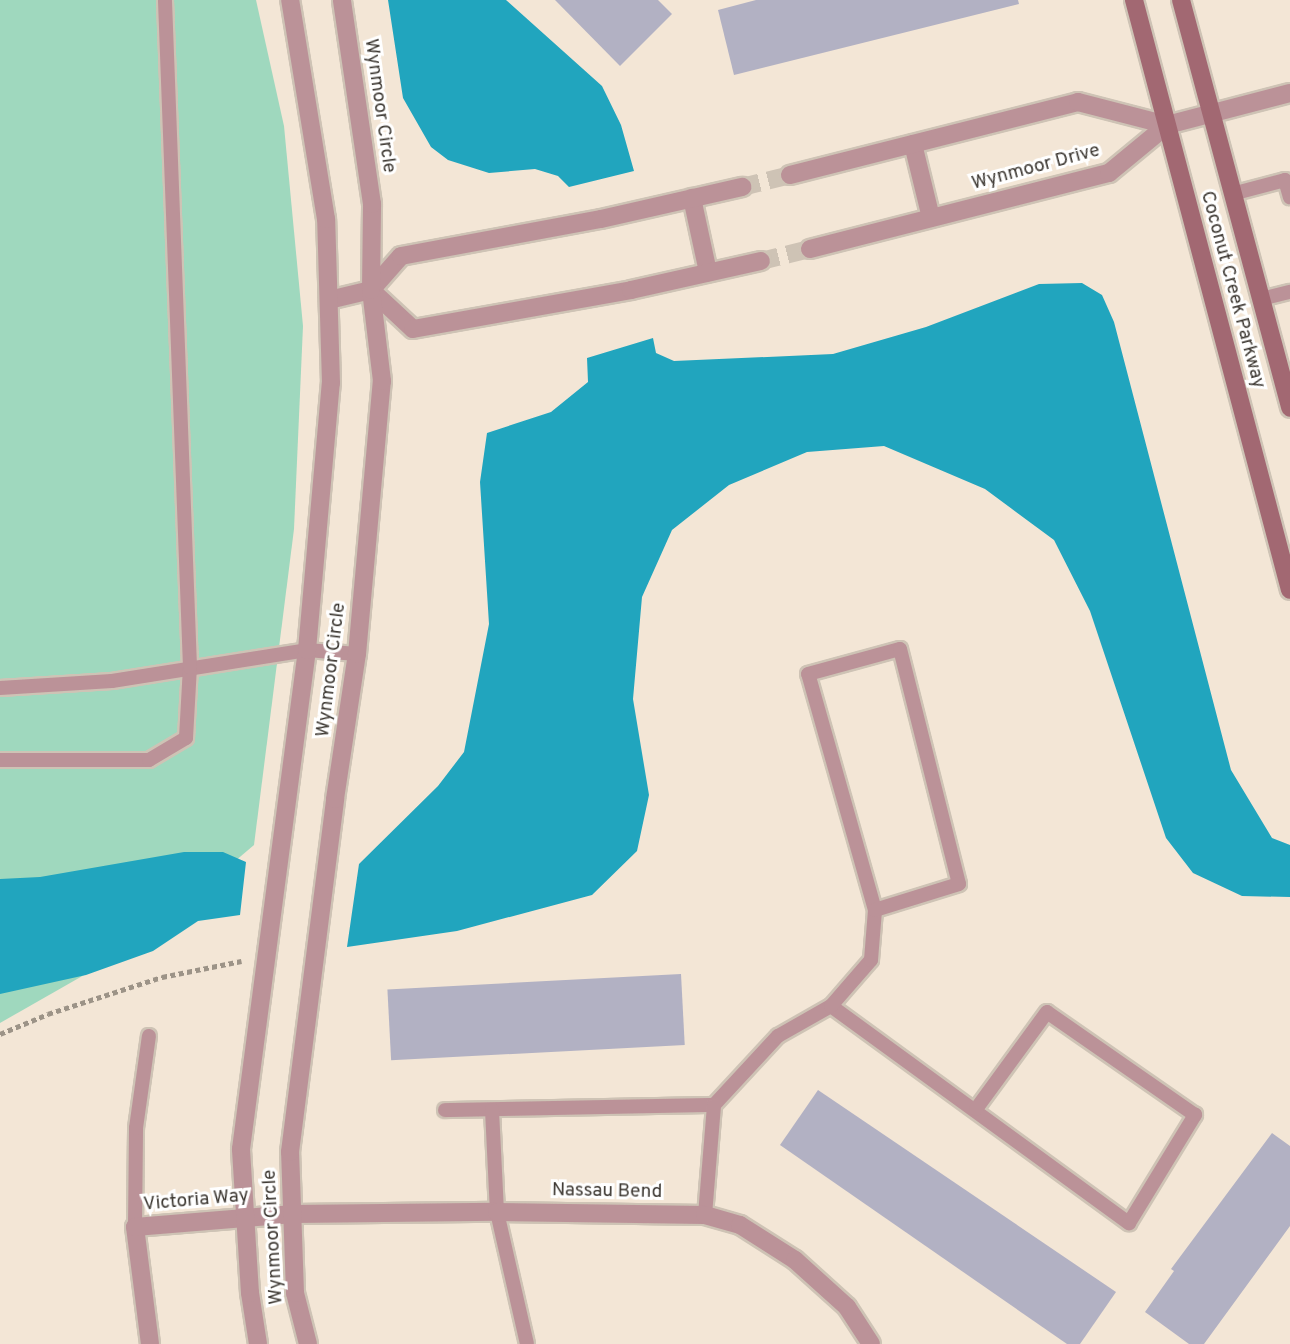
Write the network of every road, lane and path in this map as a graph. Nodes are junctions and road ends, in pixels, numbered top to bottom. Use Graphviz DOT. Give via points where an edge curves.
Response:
graph roads {
  1 [pos="165,0"];
  2 [pos="290,0"];
  3 [pos="342,0"];
  4 [pos="1134,0"];
  5 [pos="1181,0"];
  6 [pos="1290,93"];
  7 [pos="1211,113"];
  8 [pos="1167,125"];
  9 [pos="913,144"];
  10 [pos="790,175"];
  11 [pos="1288,179"];
  12 [pos="742,187"];
  13 [pos="1232,194"];
  14 [pos="1290,197"];
  15 [pos="692,198"];
  16 [pos="931,218"];
  17 [pos="810,249"];
  18 [pos="761,261"];
  19 [pos="708,272"];
  20 [pos="371,290"];
  21 [pos="1290,292"];
  22 [pos="1261,299"];
  23 [pos="329,300"];
  24 [pos="1290,408"];
  25 [pos="1290,590"];
  26 [pos="307,650"];
  27 [pos="357,654"];
  28 [pos="190,667"];
  29 [pos="0,688"];
  30 [pos="0,760"];
  31 [pos="874,910"];
  32 [pos="241,961"];
  33 [pos="831,1006"];
  34 [pos="0,1034"];
  35 [pos="149,1037"];
  36 [pos="714,1105"];
  37 [pos="976,1109"];
  38 [pos="445,1110"];
  39 [pos="492,1110"];
  40 [pos="498,1212"];
  41 [pos="293,1214"];
  42 [pos="705,1215"];
  43 [pos="244,1218"];
  44 [pos="135,1227"];
  45 [pos="150,1344"];
  46 [pos="258,1344"];
  47 [pos="308,1344"];
  48 [pos="527,1344"];
  49 [pos="871,1344"];
  1 -- 28 [label="lane"];
  2 -- 23 [label="street, Wynmoor Circle" via="326,219"];
  3 -- 20 [label="street, Wynmoor Circle" via="372,204"];
  4 -- 8 [label="main road, Coconut Creek Parkway"];
  5 -- 7 [label="main road, Coconut Creek Parkway"];
  6 -- 7 [label="street"];
  7 -- 8 [label="street"];
  7 -- 13 [label="main road, Coconut Creek Parkway"];
  8 -- 9 [label="street" via="1079,102"];
  8 -- 16 [label="street, Wynmoor Drive" via="1109,173"];
  8 -- 25 [label="main road, Coconut Creek Parkway"];
  9 -- 10 [label="street"];
  9 -- 16 [label="street"];
  11 -- 13 [label="lane"];
  11 -- 14 [label="lane"];
  12 -- 15 [label="street"];
  13 -- 22 [label="main road, Coconut Creek Parkway"];
  15 -- 19 [label="street"];
  15 -- 20 [label="street" via="401,256"];
  16 -- 17 [label="street, Wynmoor Drive"];
  18 -- 19 [label="street"];
  19 -- 20 [label="street" via="413,329"];
  20 -- 23 [label="street"];
  20 -- 27 [label="street, Wynmoor Circle" via="382,381"];
  21 -- 22 [label="lane"];
  22 -- 24 [label="main road, Coconut Creek Parkway"];
  23 -- 26 [label="street, Wynmoor Circle" via="331,383"];
  26 -- 27 [label="lane"];
  26 -- 28 [label="lane"];
  26 -- 43 [label="street, Wynmoor Circle" via="242,1149"];
  27 -- 41 [label="street, Wynmoor Circle" via="290,1152"];
  28 -- 29 [label="lane" via="112,681"];
  28 -- 30 [label="lane" via="186,738 149,760"];
  31 -- 31 [label="lane" via="808,674 900,649 959,884"];
  31 -- 33 [label="lane" via="871,960"];
  32 -- 34 [label="path" via="162,976"];
  33 -- 36 [label="lane" via="778,1036"];
  33 -- 37 [label="lane"];
  35 -- 44 [label="lane" via="136,1128"];
  36 -- 39 [label="lane"];
  36 -- 42 [label="lane"];
  37 -- 37 [label="lane" via="1129,1223 1195,1115 1047,1012"];
  38 -- 39 [label="lane"];
  39 -- 40 [label="lane"];
  40 -- 41 [label="street, Nassau Bend"];
  40 -- 42 [label="street, Nassau Bend"];
  40 -- 48 [label="lane"];
  41 -- 43 [label="street, Victoria Way"];
  41 -- 47 [label="street, Wynmoor Circle" via="295,1293"];
  42 -- 49 [label="street, Nassau Bend" via="740,1225 794,1260 847,1307"];
  43 -- 44 [label="street, Victoria Way"];
  43 -- 46 [label="street, Wynmoor Circle"];
  44 -- 45 [label="street, Victoria Way"];
}
